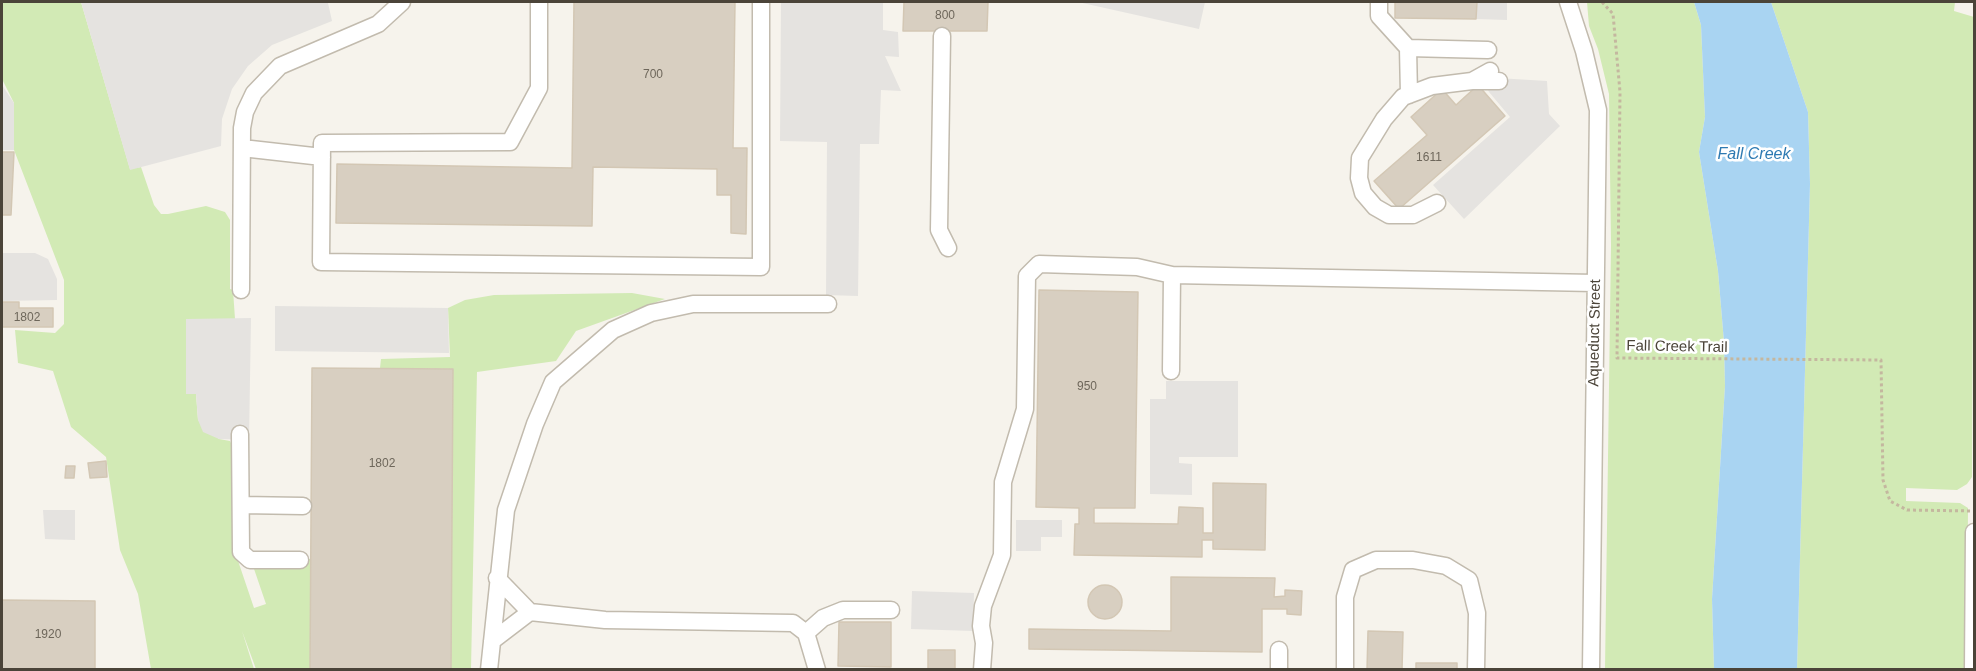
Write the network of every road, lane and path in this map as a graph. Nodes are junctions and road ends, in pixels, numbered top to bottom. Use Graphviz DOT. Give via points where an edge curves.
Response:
graph roads {
  1 [pos="402,2"];
  2 [pos="539,2"];
  3 [pos="761,2"];
  4 [pos="1379,2"];
  5 [pos="1569,2"];
  6 [pos="1602,2"];
  7 [pos="942,36"];
  8 [pos="1408,48"];
  9 [pos="1488,50"];
  10 [pos="1494,76"];
  11 [pos="1409,95"];
  12 [pos="242,147"];
  13 [pos="322,157"];
  14 [pos="1437,203"];
  15 [pos="948,248"];
  16 [pos="1172,275"];
  17 [pos="1595,283"];
  18 [pos="241,290"];
  19 [pos="828,304"];
  20 [pos="1171,371"];
  21 [pos="240,434"];
  22 [pos="241,504"];
  23 [pos="303,506"];
  24 [pos="1974,511"];
  25 [pos="1974,532"];
  26 [pos="300,560"];
  27 [pos="497,578"];
  28 [pos="1974,604"];
  29 [pos="891,610"];
  30 [pos="530,612"];
  31 [pos="806,633"];
  32 [pos="492,641"];
  33 [pos="1279,650"];
  34 [pos="489,669"];
  35 [pos="817,669"];
  36 [pos="982,669"];
  37 [pos="1279,669"];
  38 [pos="1345,669"];
  39 [pos="1476,669"];
  40 [pos="1591,669"];
  41 [pos="1973,669"];
  1 -- 12 [label="street" via="378,24 295,58 272,72 254,93 245,112"];
  2 -- 13 [label="street" via="540,87 510,142 322,143"];
  3 -- 13 [label="street" via="761,267 321,262"];
  4 -- 8 [label="street" via="1379,16"];
  5 -- 17 [label="street, Aqueduct Street" via="1598,110"];
  6 -- 24 [label="path, Fall Creek Trail" via="1613,14 1620,92 1617,358 1881,360 1883,480 1890,501 1907,510"];
  7 -- 15 [label="street" via="939,230"];
  8 -- 9 [label="street"];
  8 -- 11 [label="street"];
  10 -- 11 [label="street" via="1432,86"];
  11 -- 14 [label="street" via="1402,97 1384,119 1360,158 1359,178 1363,193 1389,215 1413,215"];
  12 -- 13 [label="street"];
  12 -- 18 [label="street"];
  16 -- 17 [label="street"];
  16 -- 20 [label="street"];
  16 -- 36 [label="street" via="1137,267 1039,264 1027,276 1024,409 1003,482 1002,555 983,606"];
  17 -- 40 [label="street, Aqueduct Street"];
  19 -- 27 [label="street" via="693,304 651,313 613,330 554,382 535,424 506,510"];
  21 -- 22 [label="street"];
  22 -- 23 [label="street"];
  22 -- 26 [label="street" via="244,558"];
  25 -- 28 [label="street"];
  27 -- 30 [label="street"];
  27 -- 32 [label="street"];
  28 -- 41 [label="street"];
  29 -- 31 [label="street" via="843,610 823,618"];
  30 -- 31 [label="street" via="605,620 793,623"];
  30 -- 32 [label="street"];
  31 -- 35 [label="street"];
  32 -- 34 [label="street"];
  33 -- 37 [label="street"];
  38 -- 39 [label="street" via="1346,597 1353,570 1376,560 1413,560 1446,566 1469,580 1477,613"];
}
